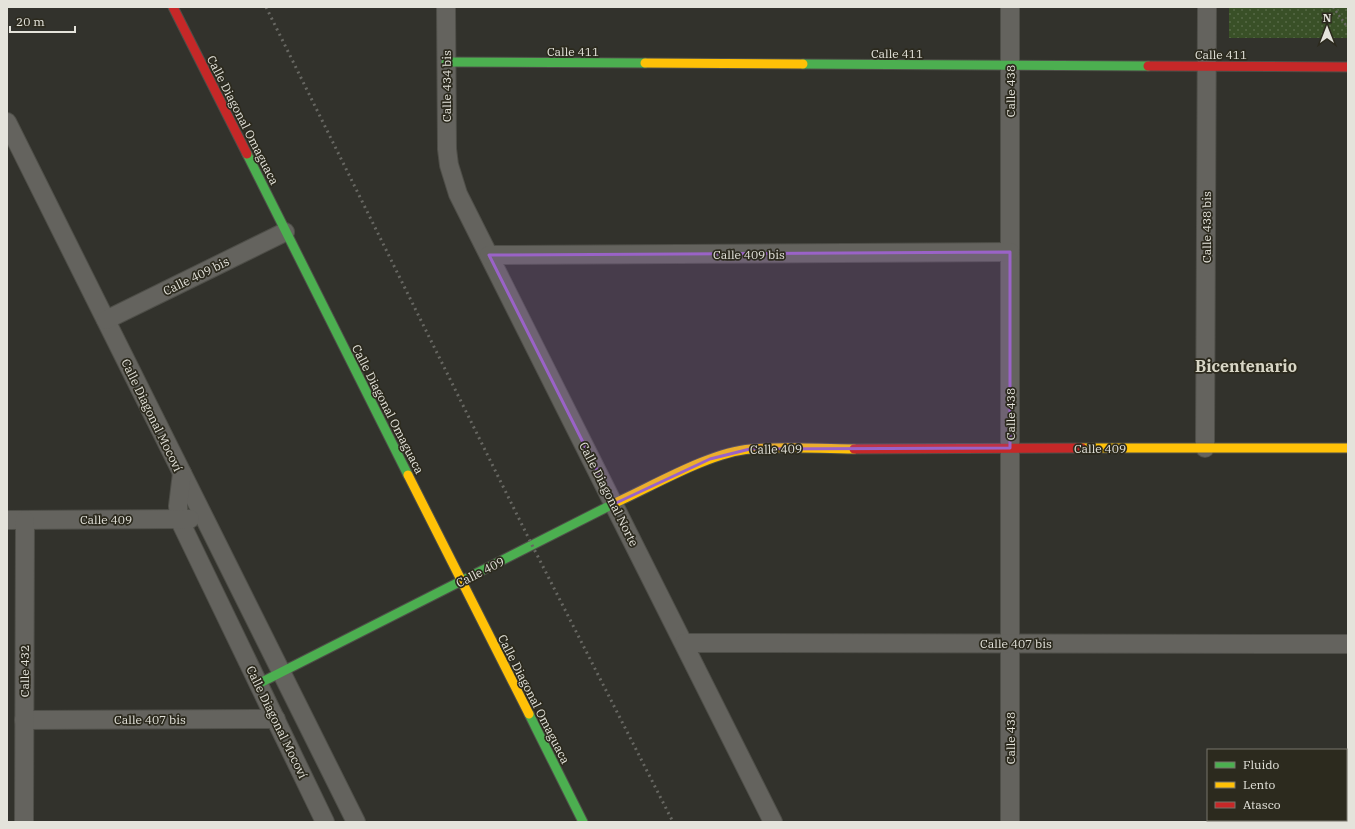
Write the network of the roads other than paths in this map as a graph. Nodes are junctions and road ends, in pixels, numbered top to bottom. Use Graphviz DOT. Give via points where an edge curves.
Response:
graph roads {
  1 [pos="173,7"];
  2 [pos="446,7"];
  3 [pos="1010,7"];
  4 [pos="1207,7"];
  5 [pos="446,62"];
  6 [pos="1010,65"];
  7 [pos="1207,66"];
  8 [pos="1348,67"];
  9 [pos="7,122"];
  10 [pos="449,165"];
  11 [pos="285,232"];
  12 [pos="1010,252"];
  13 [pos="489,255"];
  14 [pos="106,320"];
  15 [pos="1010,448"];
  16 [pos="1205,448"];
  17 [pos="1348,448"];
  18 [pos="182,473"];
  19 [pos="614,504"];
  20 [pos="180,519"];
  21 [pos="16,520"];
  22 [pos="205,520"];
  23 [pos="461,581"];
  24 [pos="684,643"];
  25 [pos="1010,643"];
  26 [pos="1348,644"];
  27 [pos="281,672"];
  28 [pos="258,684"];
  29 [pos="276,719"];
  30 [pos="24,720"];
  31 [pos="24,822"];
  32 [pos="325,822"];
  33 [pos="356,822"];
  34 [pos="583,822"];
  35 [pos="774,822"];
  36 [pos="1010,822"];
  1 -- 11 [label="street, Calle Diagonal Omaguaca"];
  2 -- 5 [label="street, Calle 434 bis"];
  3 -- 6 [label="street, Calle 438"];
  4 -- 7 [label="street, Calle 438 bis"];
  5 -- 6 [label="street, Calle 411"];
  5 -- 10 [label="street, Calle 434 bis" via="446,133"];
  6 -- 7 [label="street, Calle 411"];
  6 -- 12 [label="street, Calle 438"];
  7 -- 8 [label="street, Calle 411"];
  7 -- 16 [label="street, Calle 438 bis"];
  9 -- 14 [label="street, Calle Diagonal Mocoví"];
  10 -- 13 [label="street, Calle Diagonal Norte" via="458,194"];
  11 -- 14 [label="street, Calle 409 bis"];
  11 -- 23 [label="street, Calle Diagonal Omaguaca"];
  12 -- 13 [label="street, Calle 409 bis"];
  12 -- 15 [label="street, Calle 438"];
  13 -- 19 [label="street, Calle Diagonal Norte"];
  14 -- 18 [label="street, Calle Diagonal Mocoví"];
  15 -- 16 [label="street, Calle 409"];
  15 -- 19 [label="street, Calle 409" via="750,449 710,459"];
  15 -- 25 [label="street, Calle 438"];
  16 -- 17 [label="street, Calle 409"];
  18 -- 20 [label="street, Calle Diagonal Mocoví" via="178,506"];
  18 -- 22 [label="street"];
  19 -- 23 [label="street, Calle 409"];
  19 -- 24 [label="street, Calle Diagonal Norte"];
  20 -- 21 [label="street, Calle 409"];
  20 -- 22 [label="street, Calle 409"];
  20 -- 28 [label="street, Calle Diagonal Mocoví"];
  21 -- 30 [label="street, Calle 432"];
  22 -- 27 [label="street"];
  23 -- 27 [label="street, Calle 409"];
  23 -- 34 [label="street, Calle Diagonal Omaguaca"];
  24 -- 25 [label="street, Calle 407 bis"];
  24 -- 35 [label="street, Calle Diagonal Norte"];
  25 -- 26 [label="street, Calle 407 bis"];
  25 -- 36 [label="street, Calle 438"];
  27 -- 28 [label="street, Calle 409"];
  27 -- 33 [label="street"];
  28 -- 29 [label="street, Calle Diagonal Mocoví"];
  29 -- 30 [label="street, Calle 407 bis"];
  29 -- 32 [label="street, Calle Diagonal Mocoví"];
  30 -- 31 [label="street, Calle 432"];
}
